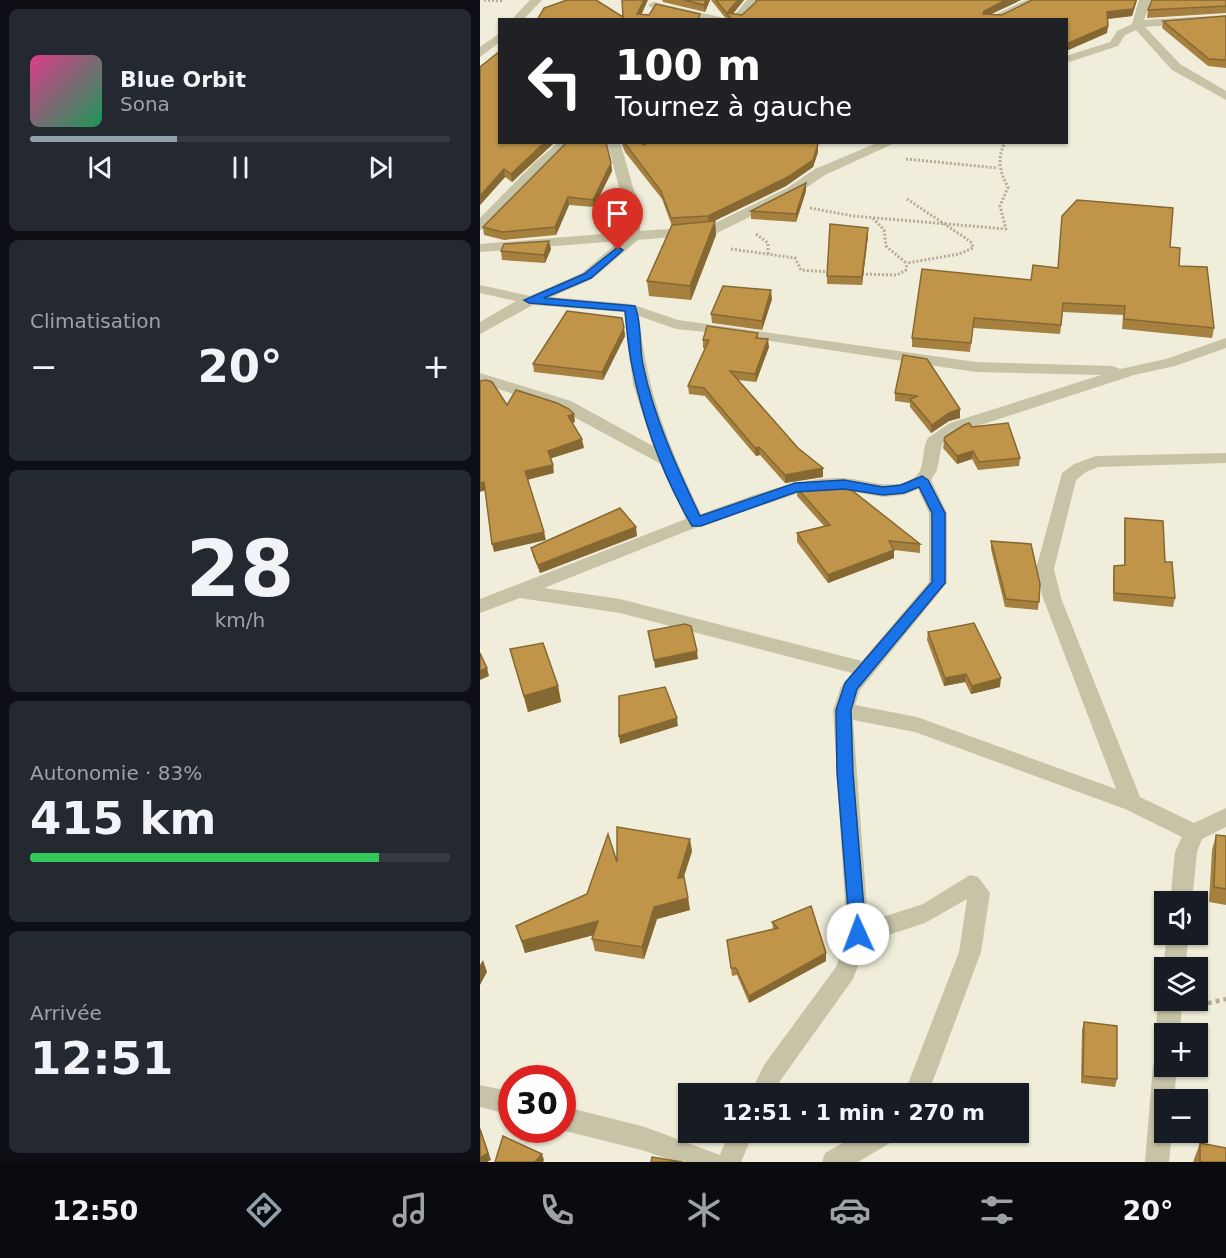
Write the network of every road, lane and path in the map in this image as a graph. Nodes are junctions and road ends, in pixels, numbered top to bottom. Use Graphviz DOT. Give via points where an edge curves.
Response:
graph roads {
  1 [pos="536,0"];
  2 [pos="753,0"];
  3 [pos="1036,0"];
  4 [pos="1145,0"];
  5 [pos="653,6"];
  6 [pos="518,18"];
  7 [pos="710,18"];
  8 [pos="737,18"];
  9 [pos="994,18"];
  10 [pos="1226,18"];
  11 [pos="1137,25"];
  12 [pos="498,38"];
  13 [pos="480,53"];
  14 [pos="1068,59"];
  15 [pos="1226,96"];
  16 [pos="565,144"];
  17 [pos="614,144"];
  18 [pos="887,144"];
  19 [pos="1004,144"];
  20 [pos="866,155"];
  21 [pos="998,168"];
  22 [pos="792,190"];
  23 [pos="907,199"];
  24 [pos="873,217"];
  25 [pos="948,225"];
  26 [pos="480,226"];
  27 [pos="633,237"];
  28 [pos="480,248"];
  29 [pos="768,255"];
  30 [pos="907,263"];
  31 [pos="834,272"];
  32 [pos="856,273"];
  33 [pos="480,289"];
  34 [pos="529,300"];
  35 [pos="631,308"];
  36 [pos="480,329"];
  37 [pos="1226,343"];
  38 [pos="1131,371"];
  39 [pos="480,378"];
  40 [pos="1226,458"];
  41 [pos="667,460"];
  42 [pos="922,480"];
  43 [pos="696,522"];
  44 [pos="519,591"];
  45 [pos="480,606"];
  46 [pos="865,669"];
  47 [pos="843,710"];
  48 [pos="1132,803"];
  49 [pos="1226,817"];
  50 [pos="1194,832"];
  51 [pos="1182,891"];
  52 [pos="858,934"];
  53 [pos="1164,1077"];
  54 [pos="768,1083"];
  55 [pos="920,1083"];
  56 [pos="480,1096"];
  57 [pos="498,1100"];
  58 [pos="576,1122"];
  59 [pos="737,1143"];
  60 [pos="867,1143"];
  61 [pos="710,1162"];
  62 [pos="729,1162"];
  63 [pos="834,1162"];
  64 [pos="1157,1162"];
  1 -- 6 [label="street"];
  2 -- 8 [label="street"];
  3 -- 9 [label="street"];
  4 -- 11 [label="street"];
  5 -- 7 [label="street"];
  10 -- 11 [label="street"];
  11 -- 14 [label="street" via="1121,33 1114,44"];
  11 -- 15 [label="street" via="1176,67"];
  12 -- 13 [label="street"];
  16 -- 26 [label="street"];
  17 -- 27 [label="street" via="633,201"];
  18 -- 20 [label="street"];
  19 -- 21 [label="path"];
  20 -- 21 [label="path"];
  20 -- 22 [label="street" via="820,172"];
  21 -- 25 [label="path" via="1008,187 1000,206 1006,230"];
  22 -- 24 [label="path" via="810,207"];
  22 -- 27 [label="street" via="712,230"];
  23 -- 25 [label="path"];
  24 -- 25 [label="path"];
  24 -- 30 [label="path" via="884,230 884,247"];
  25 -- 30 [label="path" via="972,243 973,248"];
  27 -- 28 [label="street"];
  27 -- 34 [label="street" via="588,276"];
  29 -- 31 [label="path" via="795,258 801,270"];
  30 -- 32 [label="path" via="906,270 897,275"];
  33 -- 34 [label="street"];
  34 -- 35 [label="street"];
  34 -- 36 [label="street"];
  35 -- 38 [label="street" via="676,324 976,367"];
  35 -- 41 [label="street" via="637,365"];
  37 -- 38 [label="street" via="1170,363"];
  38 -- 42 [label="street" via="956,427 934,442 929,470"];
  39 -- 41 [label="street" via="565,405"];
  40 -- 48 [label="street" via="1096,462 1068,477 1046,569 1052,598"];
  41 -- 43 [label="street"];
  42 -- 43 [label="street" via="904,489 883,491 844,484 795,488"];
  42 -- 46 [label="street" via="938,513 938,583"];
  43 -- 44 [label="street"];
  44 -- 45 [label="street"];
  44 -- 46 [label="street" via="620,606"];
  46 -- 47 [label="street" via="851,687"];
  47 -- 48 [label="street" via="917,725"];
  47 -- 52 [label="street"];
  48 -- 50 [label="street"];
  49 -- 50 [label="street"];
  50 -- 51 [label="street" via="1186,852"];
  52 -- 54 [label="street" via="845,972"];
  52 -- 55 [label="street" via="915,919 949,902 970,884 979,893 970,952"];
  53 -- 64 [label="street"];
  56 -- 57 [label="street"];
  58 -- 61 [label="street" via="645,1139"];
  59 -- 62 [label="street"];
  60 -- 63 [label="street"];
}
